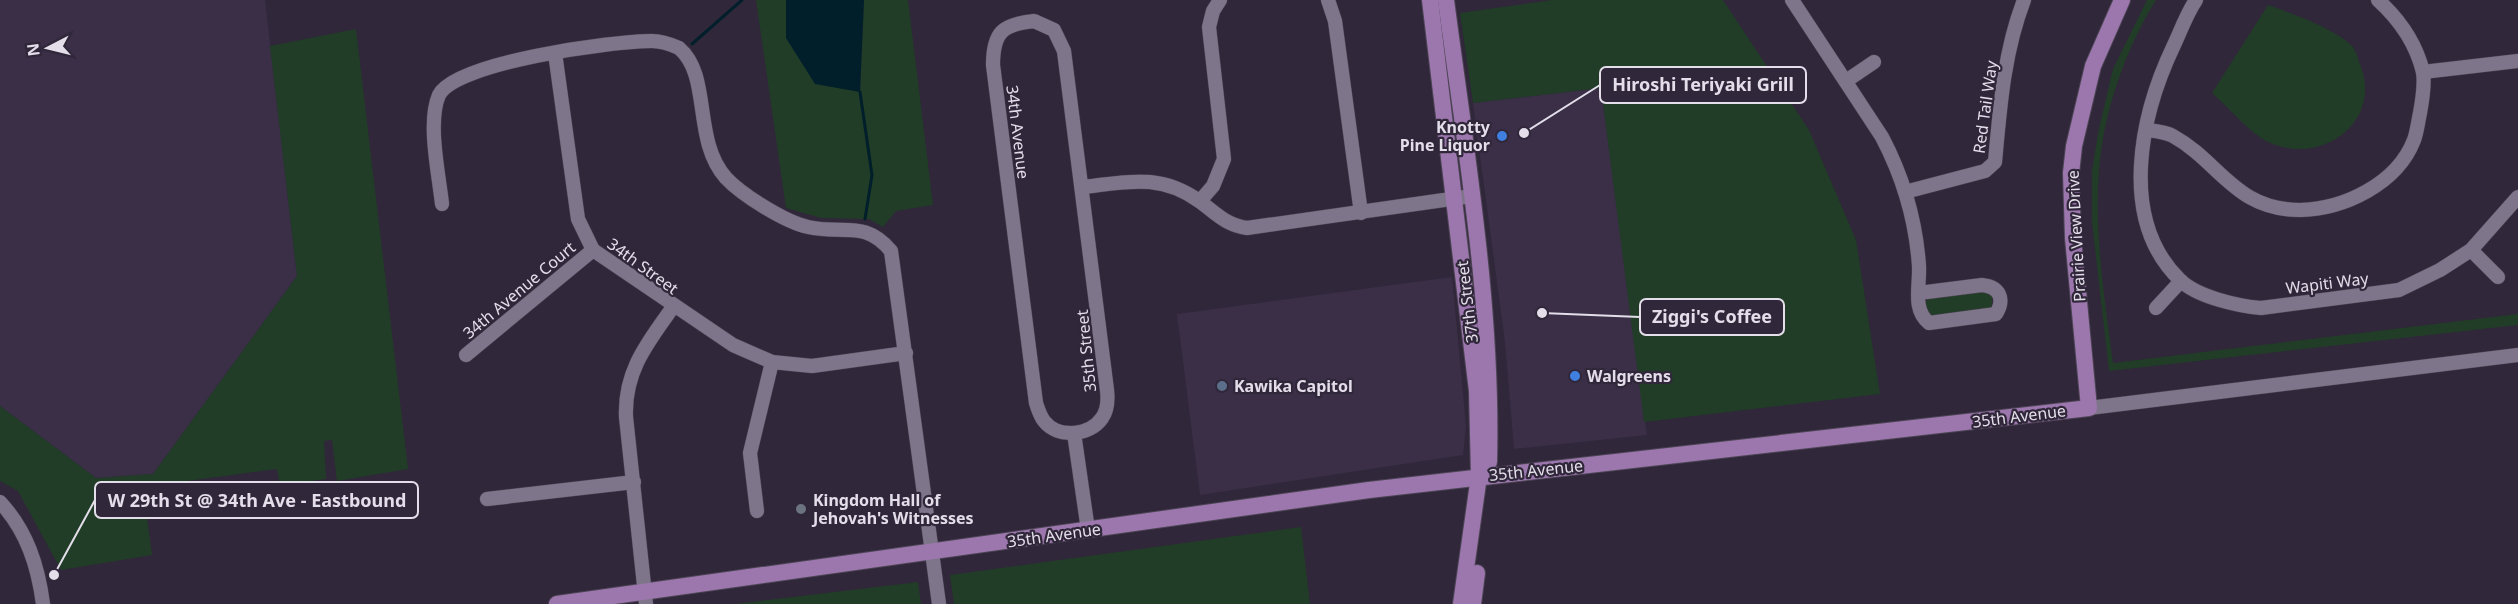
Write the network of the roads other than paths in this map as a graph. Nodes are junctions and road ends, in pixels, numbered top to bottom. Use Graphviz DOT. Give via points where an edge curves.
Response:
graph roads {
  1 [pos="1220,0"];
  2 [pos="1328,0"];
  3 [pos="1430,0"];
  4 [pos="1446,0"];
  5 [pos="1792,0"];
  6 [pos="2024,0"];
  7 [pos="2122,0"];
  8 [pos="2196,0"];
  9 [pos="2378,0"];
  10 [pos="555,53"];
  11 [pos="2518,61"];
  12 [pos="1874,62"];
  13 [pos="2422,72"];
  14 [pos="1846,81"];
  15 [pos="2147,130"];
  16 [pos="1083,187"];
  17 [pos="1905,192"];
  18 [pos="1463,197"];
  19 [pos="2518,197"];
  20 [pos="1200,201"];
  21 [pos="442,204"];
  22 [pos="1361,213"];
  23 [pos="593,250"];
  24 [pos="2471,250"];
  25 [pos="2498,277"];
  26 [pos="2181,281"];
  27 [pos="1919,293"];
  28 [pos="673,307"];
  29 [pos="2156,308"];
  30 [pos="906,353"];
  31 [pos="2518,355"];
  32 [pos="466,356"];
  33 [pos="772,362"];
  34 [pos="2089,408"];
  35 [pos="1074,433"];
  36 [pos="1484,475"];
  37 [pos="634,482"];
  38 [pos="487,500"];
  39 [pos="0,502"];
  40 [pos="757,511"];
  41 [pos="1088,530"];
  42 [pos="932,552"];
  43 [pos="646,598"];
  44 [pos="43,604"];
  45 [pos="557,604"];
  46 [pos="939,604"];
  47 [pos="1461,604"];
  48 [pos="1473,604"];
  1 -- 20 [label="street" via="1209,27 1224,159 1213,186"];
  2 -- 22 [label="street" via="1335,21"];
  3 -- 18 [label="main road, 37th Street"];
  4 -- 18 [label="main road, 37th Street"];
  5 -- 14 [label="street"];
  6 -- 17 [label="street, Red Tail Way" via="2013,27 1995,162 1985,171"];
  7 -- 34 [label="main road, Prairie View Drive" via="2093,66 2071,173"];
  8 -- 15 [label="street" via="2159,76"];
  9 -- 13 [label="street" via="2400,20"];
  10 -- 21 [label="street" via="471,74 446,86 433,117"];
  10 -- 23 [label="street, 34th Street" via="578,219"];
  10 -- 30 [label="street" via="653,41 679,48 696,73 704,133 719,169 728,180 787,220 807,227 872,233 891,251"];
  11 -- 13 [label="street"];
  12 -- 14 [label="street"];
  13 -- 15 [label="street" via="2414,140 2395,169 2369,190 2335,206 2298,210 2262,203 2234,189 2172,134"];
  14 -- 17 [label="street" via="1882,137"];
  15 -- 26 [label="street" via="2141,194 2149,229 2161,255"];
  16 -- 20 [label="street" via="1147,180 1168,185"];
  16 -- 35 [label="street, 35th Street" via="1107,408 1099,422"];
  16 -- 35 [label="street, 34th Avenue" via="1059,38 1042,23 1010,24 996,39 993,65 1030,370 1036,403 1045,422 1060,432"];
  17 -- 27 [label="street" via="1919,266"];
  18 -- 22 [label="street"];
  18 -- 36 [label="main road, 37th Street" via="1491,388"];
  19 -- 24 [label="street, Wapiti Way"];
  20 -- 22 [label="street" via="1218,217 1243,227"];
  23 -- 28 [label="street, 34th Street"];
  23 -- 32 [label="street, 34th Avenue Court"];
  24 -- 25 [label="street"];
  24 -- 26 [label="street, Wapiti Way" via="2399,290 2261,308 2215,298"];
  26 -- 29 [label="street"];
  27 -- 27 [label="street" via="1918,310 1929,323 1983,318 1996,314 2001,305 2000,293 1993,286"];
  28 -- 33 [label="street" via="732,345"];
  28 -- 37 [label="street, 34th Street" via="637,358 627,385 626,417"];
  30 -- 33 [label="street" via="812,366"];
  30 -- 42 [label="street"];
  31 -- 34 [label="street, 35th Avenue"];
  33 -- 40 [label="street" via="750,453"];
  34 -- 36 [label="main road, 35th Avenue"];
  35 -- 41 [label="street"];
  36 -- 41 [label="main road, 35th Avenue"];
  36 -- 47 [label="main road, 37th Street"];
  36 -- 48 [label="main road, 37th Street"];
  37 -- 38 [label="street"];
  37 -- 43 [label="street, 34th Street"];
  39 -- 44 [label="street" via="18,525 33,556"];
  41 -- 42 [label="main road, 35th Avenue"];
  42 -- 43 [label="main road, 35th Avenue"];
  42 -- 46 [label="street"];
  43 -- 45 [label="main road, 35th Avenue"];
}
